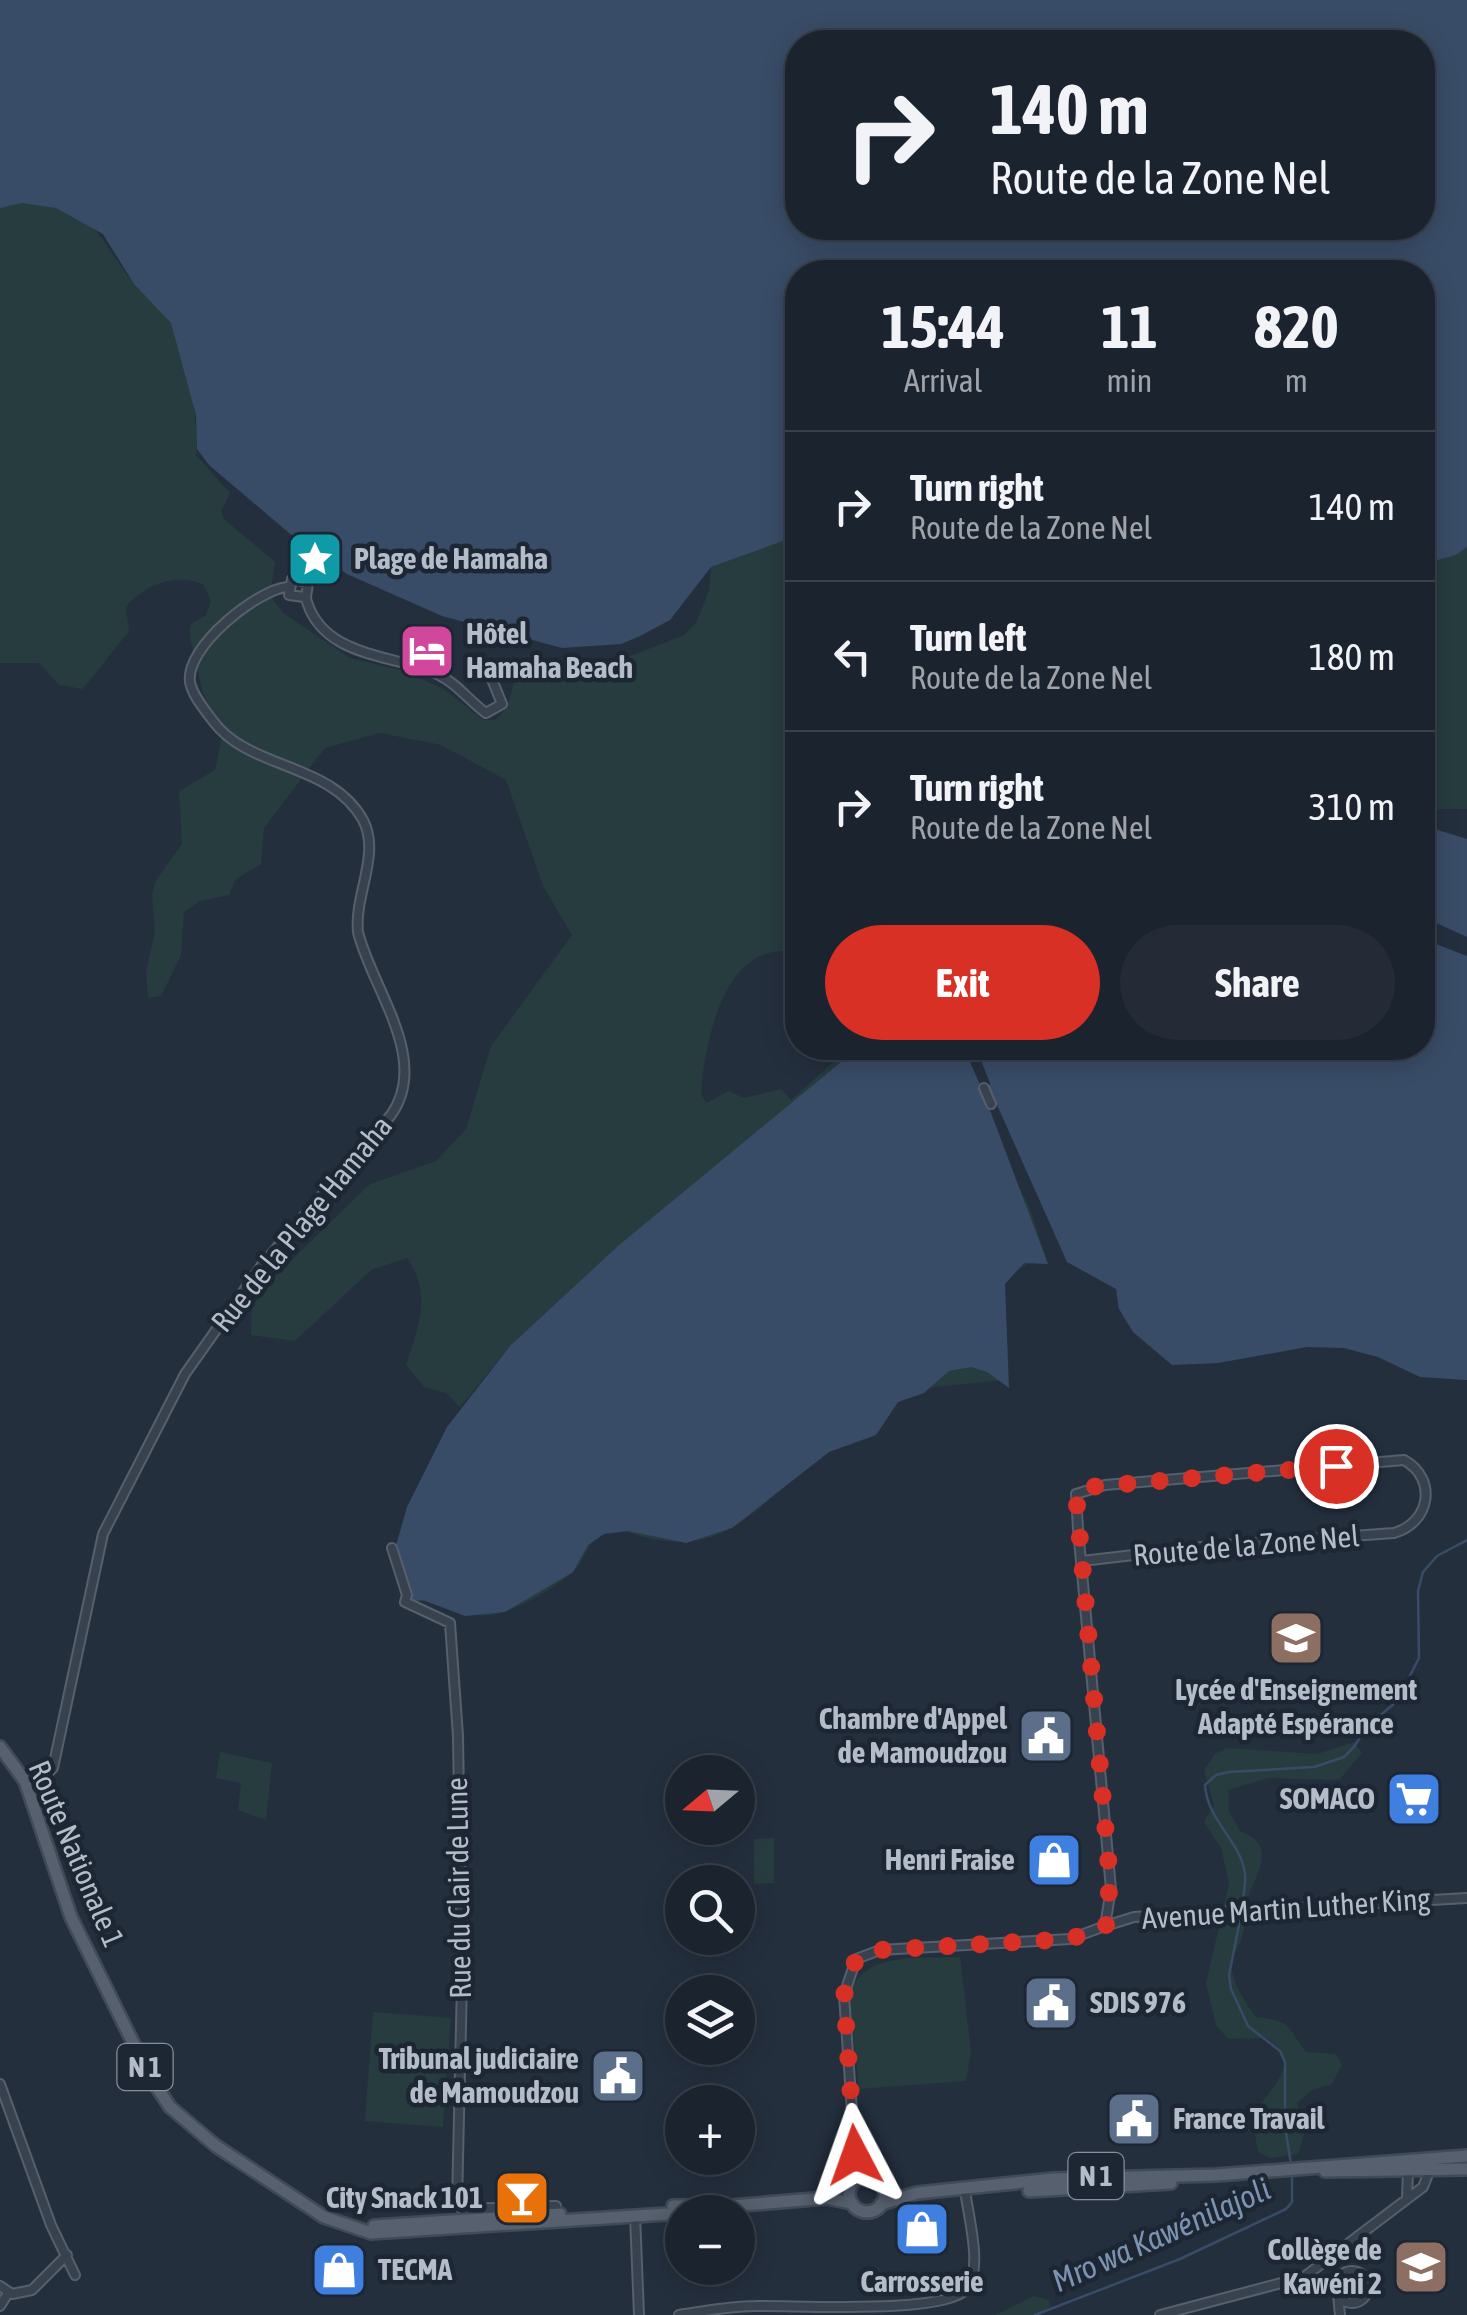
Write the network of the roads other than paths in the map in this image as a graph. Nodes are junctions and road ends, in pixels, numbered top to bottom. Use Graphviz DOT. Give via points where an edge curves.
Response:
graph roads {
  1 [pos="287,587"];
  2 [pos="304,597"];
  3 [pos="490,672"];
  4 [pos="984,1088"];
  5 [pos="991,1104"];
  6 [pos="392,1548"];
  7 [pos="1082,1562"];
  8 [pos="0,1747"];
  9 [pos="29,1792"];
  10 [pos="1467,1898"];
  11 [pos="1106,1926"];
  12 [pos="0,2084"];
  13 [pos="855,2155"];
  14 [pos="1467,2156"];
  15 [pos="1430,2164"];
  16 [pos="1408,2165"];
  17 [pos="1467,2168"];
  18 [pos="870,2176"];
  19 [pos="882,2184"];
  20 [pos="851,2186"];
  21 [pos="970,2190"];
  22 [pos="917,2194"];
  23 [pos="826,2198"];
  24 [pos="1407,2199"];
  25 [pos="852,2203"];
  26 [pos="755,2204"];
  27 [pos="882,2204"];
  28 [pos="665,2210"];
  29 [pos="665,2214"];
  30 [pos="511,2215"];
  31 [pos="635,2215"];
  32 [pos="556,2218"];
  33 [pos="494,2226"];
  34 [pos="350,2228"];
  35 [pos="1344,2248"];
  36 [pos="67,2254"];
  37 [pos="1331,2257"];
  38 [pos="1352,2272"];
  39 [pos="75,2276"];
  40 [pos="1338,2279"];
  41 [pos="0,2286"];
  42 [pos="8,2293"];
  43 [pos="1338,2295"];
  44 [pos="1350,2303"];
  45 [pos="5,2306"];
  46 [pos="1340,2314"];
  47 [pos="639,2315"];
  48 [pos="680,2315"];
  49 [pos="1160,2315"];
  1 -- 2 [label="street" via="292,598"];
  1 -- 2 [label="street" via="292,578 304,578"];
  1 -- 9 [label="street, Rue de la Plage Hamaha" via="210,636 192,660 190,683 216,726 325,783 363,821 370,841 358,932 392,1018 404,1085 391,1115 262,1266 185,1374 103,1534 53,1768"];
  2 -- 3 [label="street" via="320,628 338,640 444,677 486,713 502,704"];
  4 -- 5 [label="street"];
  6 -- 30 [label="street, Rue du Clair de Lune" via="405,1602 450,1624 462,1981 456,2199 462,2208"];
  7 -- 7 [label="street, Route de la Zone Nel" via="1394,1533 1408,1529 1424,1511 1422,1474 1404,1460 1088,1487 1076,1494"];
  7 -- 11 [label="street, Route de la Zone Nel" via="1110,1880"];
  8 -- 9 [label="main road, Route Nationale 1 / N 1"];
  9 -- 34 [label="main road, Route Nationale 1 / N 1" via="70,1917 170,2107 248,2168"];
  10 -- 11 [label="street, Avenue Martin Luther King" via="1134,1917"];
  11 -- 13 [label="street" via="1070,1939 880,1950 856,1959 844,1995"];
  12 -- 36 [label="street"];
  13 -- 18 [label="street"];
  13 -- 20 [label="street"];
  14 -- 15 [label="main road, Route Nationale 1 / N 1"];
  15 -- 16 [label="main road, Route Nationale 1 / N 1"];
  15 -- 17 [label="main road, Route Nationale 1 / N 1"];
  15 -- 24 [label="street" via="1423,2188"];
  16 -- 21 [label="main road, Route Nationale 1 / N 1" via="1341,2173 1119,2175"];
  16 -- 24 [label="street"];
  18 -- 19 [label="main road, Route Nationale 1 / N 1"];
  18 -- 20 [label="main road, Route Nationale 1 / N 1"];
  19 -- 22 [label="main road, Route Nationale 1 / N 1"];
  19 -- 27 [label="main road"];
  20 -- 23 [label="main road, Route Nationale 1 / N 1"];
  20 -- 25 [label="main road"];
  21 -- 22 [label="main road, Route Nationale 1 / N 1"];
  21 -- 48 [label="street" via="973,2262 961,2295 912,2307 753,2306"];
  22 -- 27 [label="main road, Route Nationale 1 / N 1"];
  23 -- 25 [label="main road, Route Nationale 1 / N 1"];
  23 -- 26 [label="main road, Route Nationale 1 / N 1"];
  24 -- 35 [label="street"];
  25 -- 27 [label="main road, Route Nationale 1 / N 1" via="869,2212"];
  28 -- 32 [label="main road, Route Nationale 1 / N 1"];
  29 -- 31 [label="main road, Route Nationale 1 / N 1"];
  30 -- 32 [label="main road, Route Nationale 1 / N 1"];
  30 -- 33 [label="main road, Route Nationale 1 / N 1"];
  30 -- 34 [label="main road, Route Nationale 1 / N 1"];
  31 -- 32 [label="main road, Route Nationale 1 / N 1"];
  31 -- 47 [label="street"];
  32 -- 33 [label="main road, Route Nationale 1 / N 1"];
  33 -- 34 [label="main road, Route Nationale 1 / N 1" via="386,2234"];
  35 -- 37 [label="street"];
  35 -- 38 [label="street" via="1343,2261"];
  36 -- 39 [label="street"];
  36 -- 42 [label="street" via="32,2290"];
  37 -- 40 [label="street"];
  37 -- 49 [label="street" via="1304,2278"];
  38 -- 40 [label="street"];
  38 -- 44 [label="street" via="1365,2279 1367,2289"];
  40 -- 43 [label="street"];
  41 -- 42 [label="street"];
  42 -- 45 [label="street"];
  43 -- 44 [label="street"];
  43 -- 46 [label="street"];
  44 -- 46 [label="street"];
}
